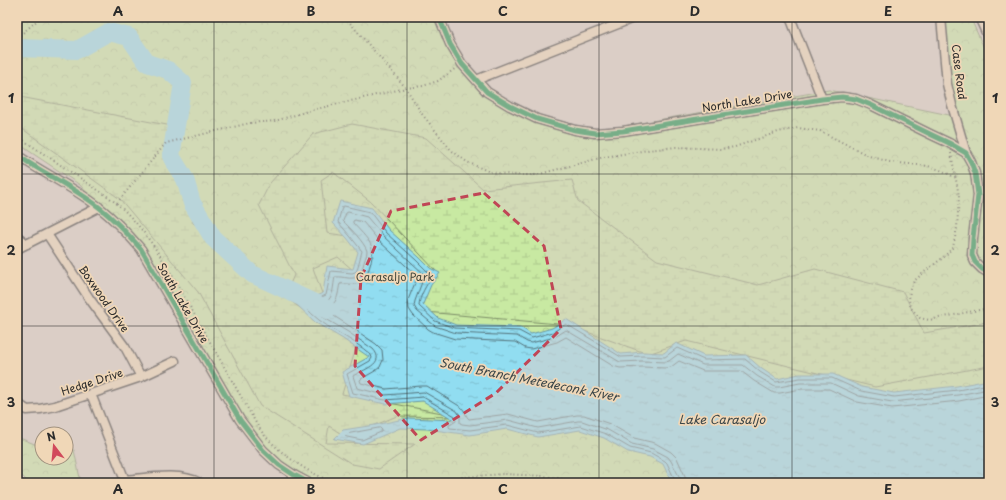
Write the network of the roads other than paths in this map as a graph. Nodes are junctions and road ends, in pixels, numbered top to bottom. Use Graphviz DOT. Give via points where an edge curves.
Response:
graph roads {
  1 [pos="439,17"];
  2 [pos="636,17"];
  3 [pos="790,17"];
  4 [pos="941,17"];
  5 [pos="979,17"];
  6 [pos="621,20"];
  7 [pos="989,39"];
  8 [pos="476,80"];
  9 [pos="822,99"];
  10 [pos="966,153"];
  11 [pos="17,155"];
  12 [pos="99,207"];
  13 [pos="47,234"];
  14 [pos="17,236"];
  15 [pos="27,244"];
  16 [pos="17,249"];
  17 [pos="989,273"];
  18 [pos="175,361"];
  19 [pos="141,377"];
  20 [pos="91,394"];
  21 [pos="17,401"];
  22 [pos="292,479"];
  23 [pos="126,481"];
  24 [pos="200,483"];
  25 [pos="309,483"];
  1 -- 8 [label="street, North Lake Drive" via="450,44"];
  2 -- 6 [label="street"];
  3 -- 9 [label="street"];
  4 -- 10 [label="street, Case Road" via="947,84"];
  5 -- 7 [label="street"];
  6 -- 8 [label="street"];
  8 -- 9 [label="street, North Lake Drive" via="487,92 537,120 595,133 623,131"];
  9 -- 10 [label="street, North Lake Drive" via="842,97 871,104"];
  10 -- 17 [label="street" via="975,173 978,194 972,255 975,262"];
  11 -- 12 [label="street, South Lake Drive"];
  12 -- 13 [label="street"];
  12 -- 22 [label="street, South Lake Drive" via="141,249 240,420"];
  13 -- 15 [label="street"];
  13 -- 19 [label="street, Boxwood Drive" via="125,347"];
  14 -- 15 [label="street"];
  15 -- 16 [label="street"];
  18 -- 19 [label="street, Hedge Drive"];
  19 -- 20 [label="street, Hedge Drive"];
  20 -- 21 [label="street, Hedge Drive" via="40,409 27,410"];
  20 -- 23 [label="street"];
  22 -- 25 [label="street, South Lake Drive"];
  23 -- 24 [label="street" via="176,476"];
}
